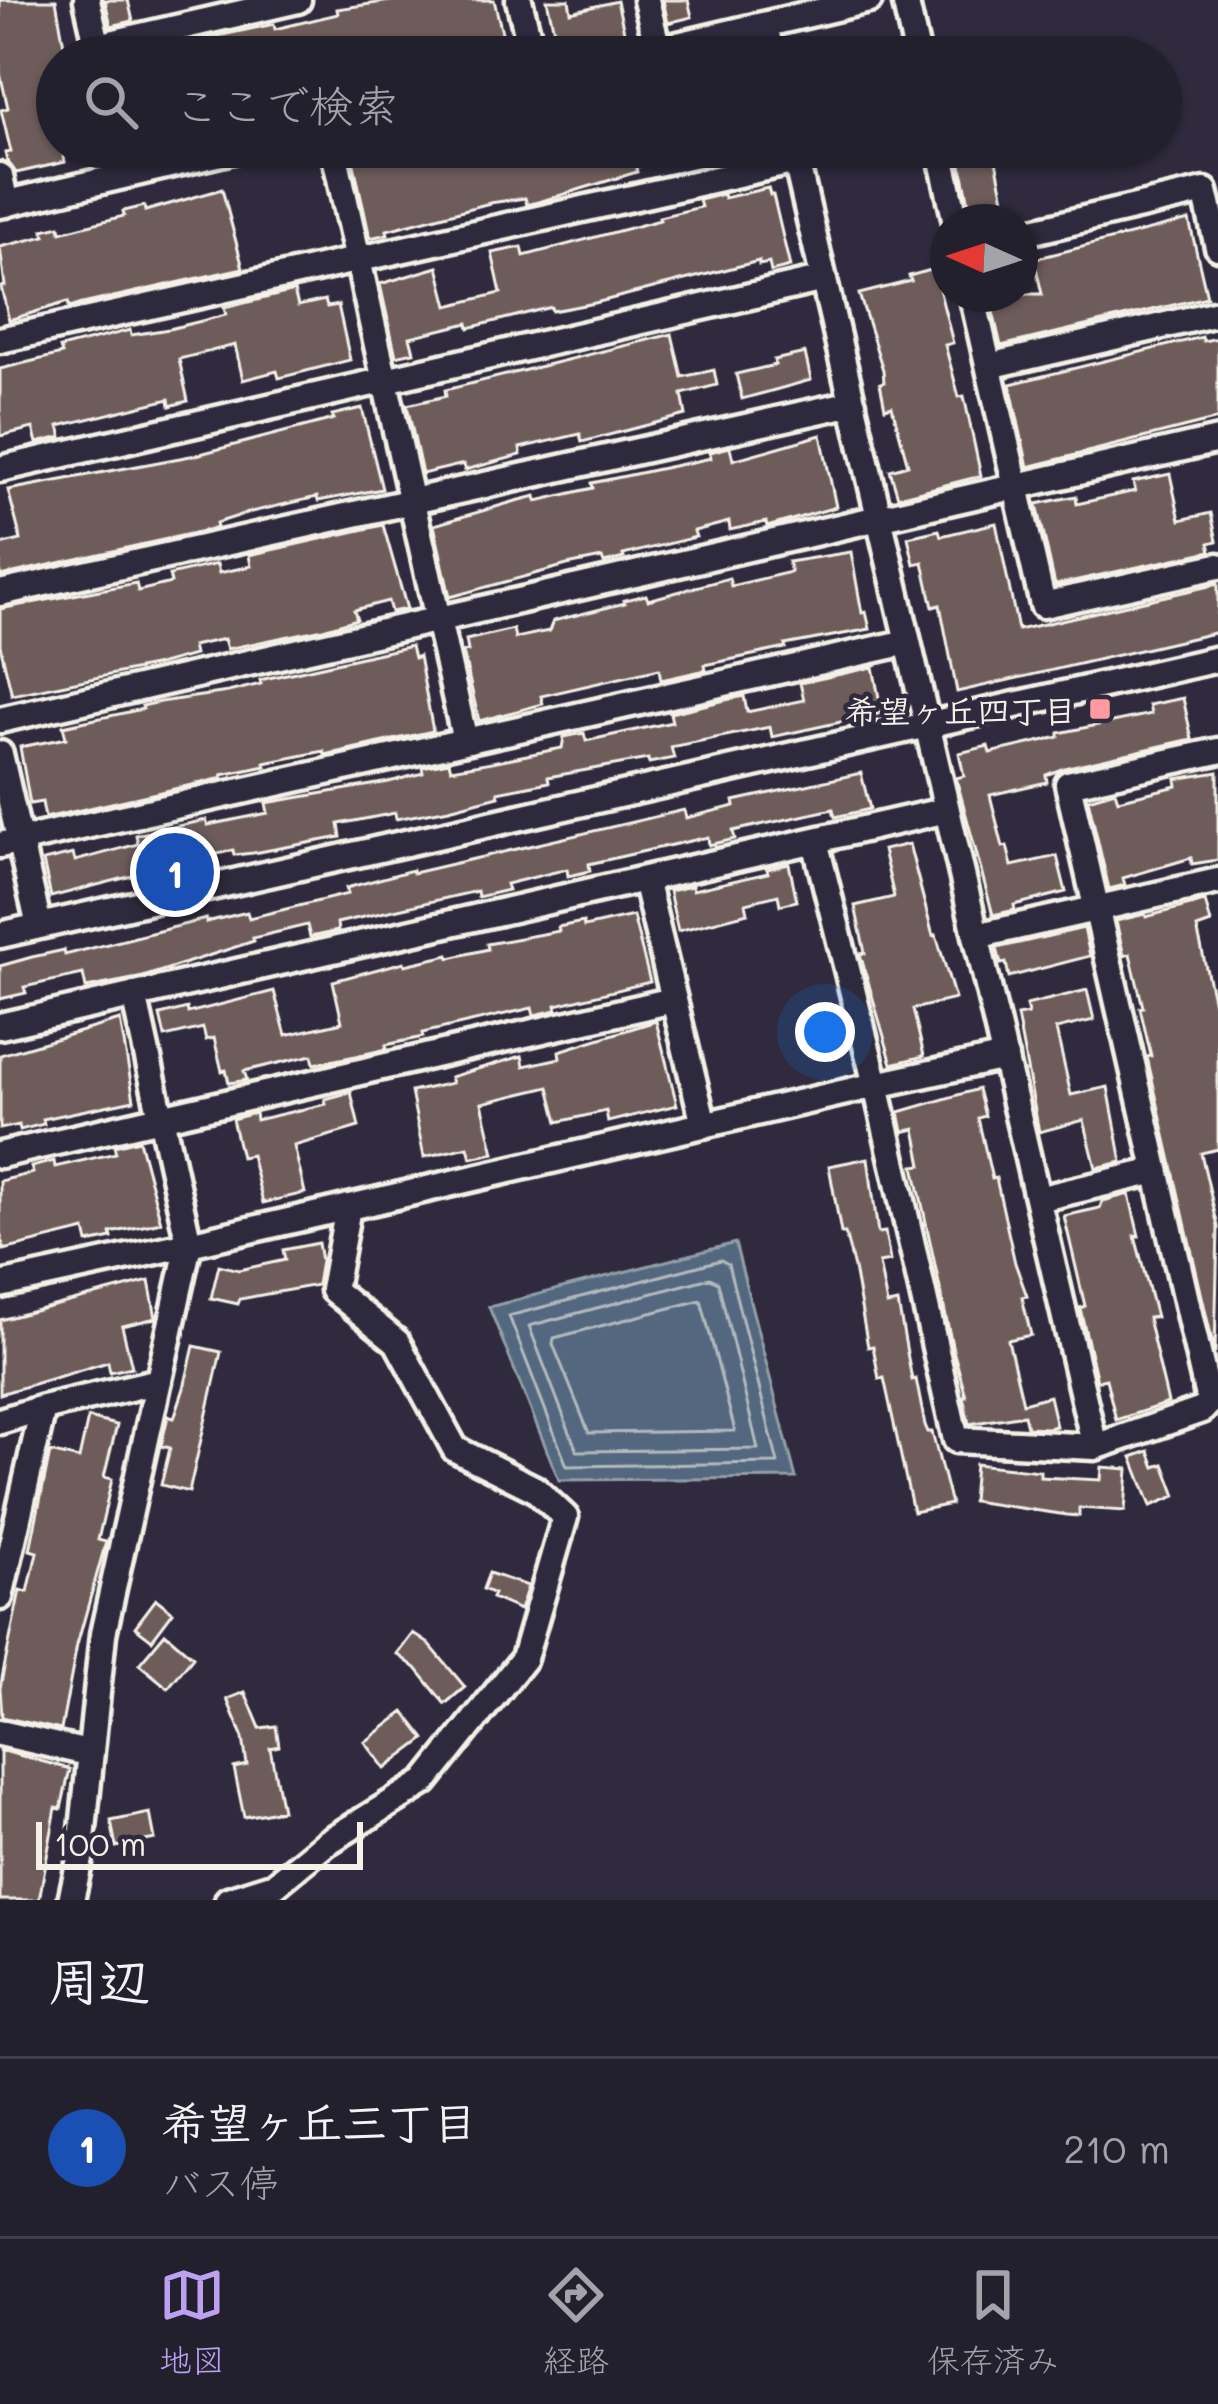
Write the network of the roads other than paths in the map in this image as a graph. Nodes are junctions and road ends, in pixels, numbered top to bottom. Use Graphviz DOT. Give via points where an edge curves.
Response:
graph roads {
  1 [pos="87,0"];
  2 [pos="298,0"];
  3 [pos="519,0"];
  4 [pos="646,0"];
  5 [pos="869,0"];
  6 [pos="905,0"];
  7 [pos="765,25"];
  8 [pos="95,36"];
  9 [pos="160,36"];
  10 [pos="528,36"];
  11 [pos="655,36"];
  12 [pos="718,36"];
  13 [pos="767,36"];
  14 [pos="913,36"];
  15 [pos="124,168"];
  16 [pos="156,168"];
  17 [pos="338,168"];
  18 [pos="737,168"];
  19 [pos="798,168"];
  20 [pos="944,168"];
  21 [pos="126,175"];
  22 [pos="0,176"];
  23 [pos="3,204"];
  24 [pos="952,204"];
  25 [pos="1038,230"];
  26 [pos="1218,247"];
  27 [pos="358,259"];
  28 [pos="824,279"];
  29 [pos="976,312"];
  30 [pos="1218,313"];
  31 [pos="0,340"];
  32 [pos="989,366"];
  33 [pos="385,380"];
  34 [pos="853,404"];
  35 [pos="1218,440"];
  36 [pos="0,469"];
  37 [pos="1016,486"];
  38 [pos="412,502"];
  39 [pos="879,518"];
  40 [pos="1218,566"];
  41 [pos="0,593"];
  42 [pos="439,620"];
  43 [pos="908,642"];
  44 [pos="1218,659"];
  45 [pos="0,720"];
  46 [pos="927,724"];
  47 [pos="466,741"];
  48 [pos="1218,751"];
  49 [pos="0,754"];
  50 [pos="947,810"];
  51 [pos="815,841"];
  52 [pos="10,843"];
  53 [pos="645,879"];
  54 [pos="1217,885"];
  55 [pos="1096,908"];
  56 [pos="39,926"];
  57 [pos="0,935"];
  58 [pos="976,936"];
  59 [pos="134,995"];
  60 [pos="674,1000"];
  61 [pos="0,1026"];
  62 [pos="1005,1057"];
  63 [pos="876,1085"];
  64 [pos="161,1120"];
  65 [pos="704,1125"];
  66 [pos="0,1155"];
  67 [pos="1156,1172"];
  68 [pos="1038,1199"];
  69 [pos="348,1207"];
  70 [pos="189,1244"];
  71 [pos="0,1285"];
  72 [pos="159,1381"];
  73 [pos="1214,1397"];
  74 [pos="43,1408"];
  75 [pos="0,1421"];
  76 [pos="1095,1447"];
  77 [pos="0,1597"];
  78 [pos="0,1733"];
  79 [pos="88,1753"];
  80 [pos="71,1900"];
  81 [pos="228,1900"];
  1 -- 8 [label="street"];
  2 -- 9 [label="street"];
  3 -- 10 [label="street"];
  4 -- 11 [label="street"];
  5 -- 7 [label="street"];
  6 -- 14 [label="street"];
  7 -- 12 [label="street"];
  7 -- 13 [label="street"];
  15 -- 21 [label="street"];
  16 -- 21 [label="street"];
  17 -- 27 [label="street"];
  18 -- 27 [label="street"];
  19 -- 28 [label="street"];
  20 -- 24 [label="street"];
  21 -- 23 [label="street"];
  22 -- 23 [label="street"];
  25 -- 26 [label="street" via="1205,191"];
  27 -- 31 [label="street"];
  27 -- 33 [label="street"];
  28 -- 33 [label="street"];
  28 -- 34 [label="street"];
  29 -- 32 [label="street"];
  30 -- 32 [label="street"];
  32 -- 37 [label="street"];
  33 -- 36 [label="street"];
  33 -- 38 [label="street"];
  34 -- 38 [label="street"];
  34 -- 39 [label="street"];
  35 -- 37 [label="street"];
  37 -- 39 [label="street"];
  37 -- 40 [label="street" via="1043,605"];
  38 -- 41 [label="street"];
  38 -- 42 [label="street"];
  39 -- 42 [label="street"];
  39 -- 43 [label="street"];
  42 -- 45 [label="street"];
  42 -- 47 [label="street"];
  43 -- 46 [label="street"];
  43 -- 47 [label="street"];
  44 -- 46 [label="street"];
  46 -- 50 [label="street"];
  46 -- 56 [label="street"];
  47 -- 52 [label="street"];
  48 -- 55 [label="street" via="1068,784"];
  49 -- 52 [label="street"];
  50 -- 51 [label="street"];
  50 -- 58 [label="street"];
  51 -- 53 [label="street"];
  51 -- 63 [label="street"];
  52 -- 56 [label="street"];
  53 -- 59 [label="street"];
  53 -- 60 [label="street"];
  54 -- 55 [label="street"];
  55 -- 58 [label="street"];
  55 -- 67 [label="street"];
  56 -- 57 [label="street"];
  58 -- 62 [label="street"];
  59 -- 61 [label="street"];
  59 -- 64 [label="street"];
  60 -- 64 [label="street"];
  60 -- 65 [label="street"];
  62 -- 63 [label="street"];
  62 -- 68 [label="street"];
  63 -- 65 [label="street"];
  63 -- 76 [label="street" via="956,1440"];
  64 -- 66 [label="street"];
  64 -- 70 [label="street"];
  65 -- 69 [label="street"];
  67 -- 68 [label="street"];
  67 -- 73 [label="street"];
  68 -- 76 [label="street"];
  69 -- 70 [label="street"];
  69 -- 81 [label="street" via="333,1290 397,1342 455,1449 535,1489 565,1517 524,1658 425,1782 274,1885"];
  70 -- 71 [label="street"];
  70 -- 72 [label="street"];
  72 -- 74 [label="street"];
  72 -- 79 [label="street" via="103,1634"];
  73 -- 76 [label="street" via="1202,1410"];
  74 -- 75 [label="street"];
  74 -- 77 [label="street"];
  78 -- 79 [label="street"];
  79 -- 80 [label="street"];
}
